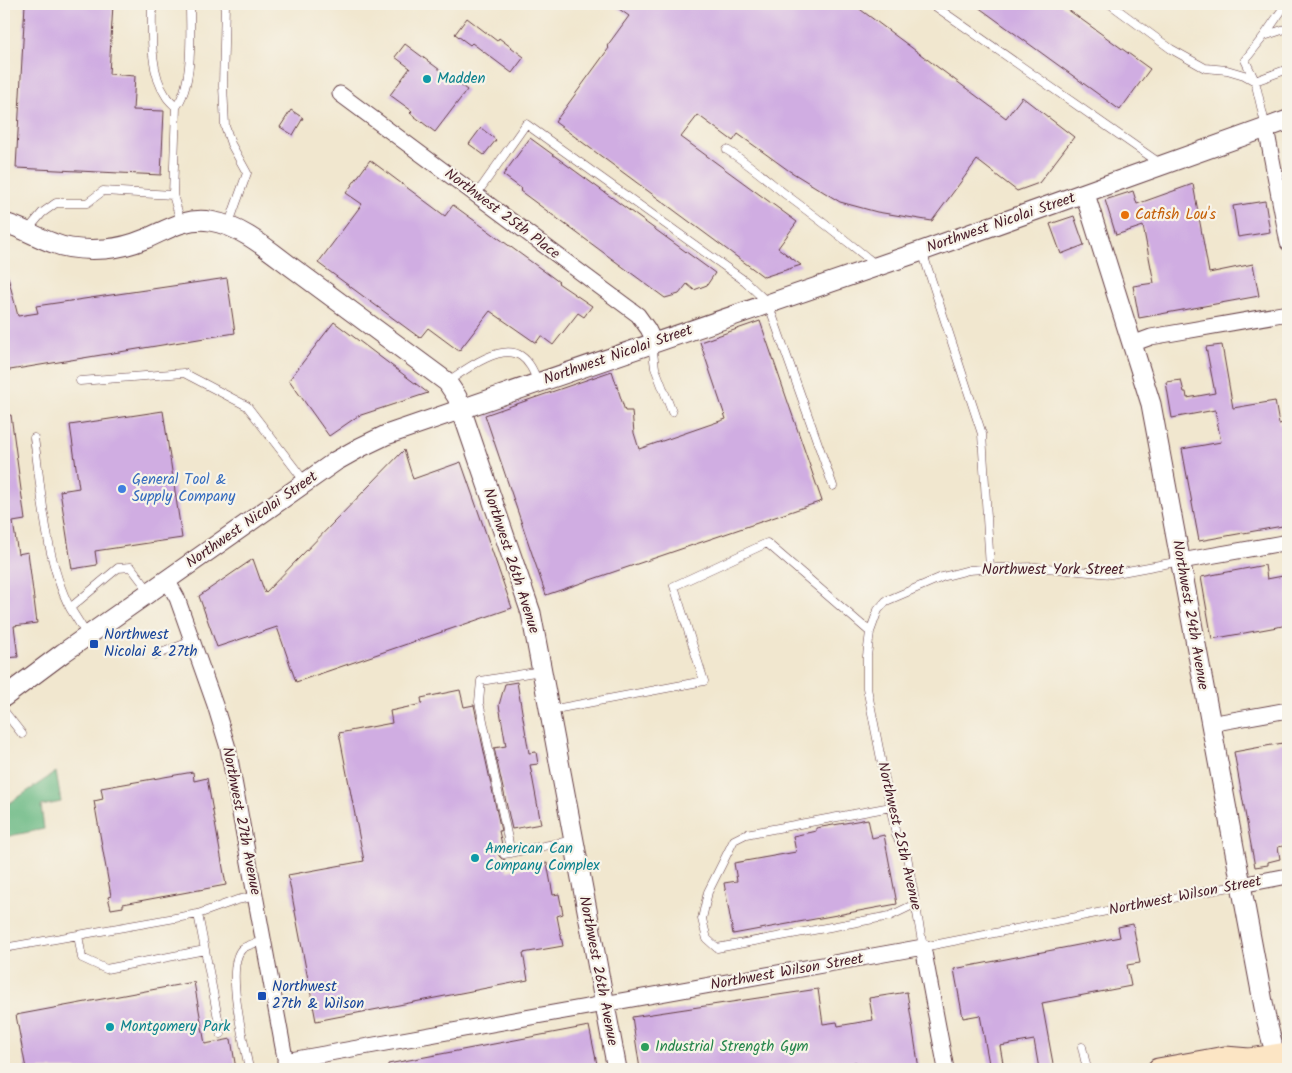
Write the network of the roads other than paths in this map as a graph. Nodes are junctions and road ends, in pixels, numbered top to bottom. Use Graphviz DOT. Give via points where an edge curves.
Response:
graph roads {
  1 [pos="152,4"];
  2 [pos="190,4"];
  3 [pos="225,4"];
  4 [pos="932,4"];
  5 [pos="1110,4"];
  6 [pos="1286,4"];
  7 [pos="1288,28"];
  8 [pos="1264,36"];
  9 [pos="1288,69"];
  10 [pos="1255,81"];
  11 [pos="340,94"];
  12 [pos="176,107"];
  13 [pos="1288,120"];
  14 [pos="1266,128"];
  15 [pos="727,150"];
  16 [pos="1162,166"];
  17 [pos="173,194"];
  18 [pos="1085,194"];
  19 [pos="476,195"];
  20 [pos="181,222"];
  21 [pos="4,223"];
  22 [pos="228,226"];
  23 [pos="26,231"];
  24 [pos="1288,244"];
  25 [pos="922,251"];
  26 [pos="877,266"];
  27 [pos="768,303"];
  28 [pos="1288,313"];
  29 [pos="654,343"];
  30 [pos="1132,344"];
  31 [pos="80,381"];
  32 [pos="447,382"];
  33 [pos="538,382"];
  34 [pos="461,409"];
  35 [pos="672,412"];
  36 [pos="34,438"];
  37 [pos="306,483"];
  38 [pos="833,486"];
  39 [pos="1288,542"];
  40 [pos="1181,562"];
  41 [pos="990,568"];
  42 [pos="167,580"];
  43 [pos="150,592"];
  44 [pos="70,608"];
  45 [pos="870,632"];
  46 [pos="87,636"];
  47 [pos="192,641"];
  48 [pos="156,655"];
  49 [pos="543,671"];
  50 [pos="4,697"];
  51 [pos="550,710"];
  52 [pos="1288,710"];
  53 [pos="4,711"];
  54 [pos="1210,724"];
  55 [pos="22,734"];
  56 [pos="891,807"];
  57 [pos="574,840"];
  58 [pos="1288,876"];
  59 [pos="1241,885"];
  60 [pos="256,896"];
  61 [pos="915,904"];
  62 [pos="198,914"];
  63 [pos="78,935"];
  64 [pos="264,941"];
  65 [pos="923,947"];
  66 [pos="4,948"];
  67 [pos="205,950"];
  68 [pos="605,1005"];
  69 [pos="221,1034"];
  70 [pos="1082,1047"];
  71 [pos="1283,1051"];
  72 [pos="286,1065"];
  73 [pos="249,1069"];
  74 [pos="617,1069"];
  75 [pos="946,1069"];
  76 [pos="1087,1069"];
  77 [pos="1158,1069"];
  1 -- 12 [label="lane" via="154,63 165,96"];
  2 -- 12 [label="lane" via="186,80"];
  3 -- 22 [label="lane" via="225,126 247,173"];
  4 -- 16 [label="lane"];
  5 -- 10 [label="lane" via="1206,68 1235,72"];
  6 -- 8 [label="lane"];
  7 -- 8 [label="lane"];
  8 -- 10 [label="lane" via="1245,60"];
  9 -- 10 [label="lane"];
  10 -- 14 [label="lane"];
  11 -- 19 [label="street, Northwest 25th Place"];
  12 -- 17 [label="lane"];
  13 -- 14 [label="street, Northwest Nicolai Street"];
  14 -- 16 [label="street, Northwest Nicolai Street"];
  14 -- 24 [label="street"];
  15 -- 26 [label="lane"];
  16 -- 18 [label="street, Northwest Nicolai Street"];
  17 -- 20 [label="lane"];
  17 -- 23 [label="lane" via="103,191 86,203 56,203"];
  18 -- 25 [label="street, Northwest Nicolai Street"];
  18 -- 30 [label="street, Northwest 24th Avenue"];
  19 -- 27 [label="lane" via="526,124 744,280"];
  19 -- 29 [label="street, Northwest 25th Place" via="638,315"];
  20 -- 22 [label="street, Northwest 26th Avenue" via="210,221"];
  20 -- 23 [label="street" via="145,239 106,249 70,248"];
  21 -- 23 [label="street"];
  22 -- 32 [label="street, Northwest 26th Avenue" via="252,239"];
  25 -- 26 [label="street, Northwest Nicolai Street"];
  25 -- 41 [label="lane" via="982,434"];
  26 -- 27 [label="street, Northwest Nicolai Street"];
  27 -- 29 [label="street, Northwest Nicolai Street"];
  27 -- 38 [label="lane"];
  28 -- 30 [label="street" via="1152,337"];
  29 -- 33 [label="street, Northwest Nicolai Street"];
  29 -- 35 [label="lane" via="655,368"];
  30 -- 40 [label="street, Northwest 24th Avenue" via="1152,404"];
  31 -- 37 [label="lane" via="184,373 247,406"];
  32 -- 33 [label="lane" via="472,364 507,351 520,355"];
  32 -- 34 [label="street, Northwest 26th Avenue"];
  33 -- 34 [label="street, Northwest Nicolai Street"];
  34 -- 37 [label="street, Northwest Nicolai Street" via="372,441"];
  34 -- 49 [label="street, Northwest 26th Avenue" via="531,613"];
  36 -- 44 [label="lane" via="49,543 60,589"];
  37 -- 42 [label="street, Northwest Nicolai Street"];
  39 -- 40 [label="street, Northwest York Street"];
  40 -- 41 [label="lane, Northwest York Street" via="1111,574 1036,567"];
  40 -- 54 [label="street, Northwest 24th Avenue"];
  41 -- 45 [label="lane, Northwest York Street" via="942,577 899,594 878,610"];
  42 -- 43 [label="street, Northwest Nicolai Street"];
  42 -- 47 [label="street, Northwest 27th Avenue"];
  43 -- 44 [label="lane" via="131,567 118,568"];
  43 -- 46 [label="street, Northwest Nicolai Street"];
  44 -- 46 [label="lane"];
  45 -- 51 [label="lane" via="767,543 674,586 704,681"];
  45 -- 56 [label="lane, Northwest 25th Avenue" via="867,688"];
  46 -- 50 [label="street, Northwest Nicolai Street"];
  47 -- 48 [label="lane"];
  47 -- 60 [label="street, Northwest 27th Avenue" via="228,748"];
  49 -- 51 [label="street, Northwest 26th Avenue"];
  49 -- 57 [label="lane" via="481,681 479,702 507,854"];
  51 -- 57 [label="street, Northwest 26th Avenue"];
  52 -- 54 [label="street"];
  53 -- 55 [label="lane"];
  54 -- 59 [label="street, Northwest 24th Avenue"];
  56 -- 61 [label="lane, Northwest 25th Avenue" via="896,835 907,856"];
  56 -- 61 [label="lane" via="746,834 734,840 708,892 702,920 707,939 717,948 890,916"];
  57 -- 68 [label="street, Northwest 26th Avenue"];
  58 -- 59 [label="street, Northwest Wilson Street"];
  59 -- 65 [label="lane, Northwest Wilson Street"];
  59 -- 71 [label="street, Northwest 24th Avenue"];
  60 -- 62 [label="lane"];
  60 -- 64 [label="street, Northwest 27th Avenue"];
  61 -- 65 [label="lane, Northwest 25th Avenue"];
  62 -- 63 [label="lane"];
  62 -- 67 [label="lane"];
  63 -- 66 [label="lane"];
  63 -- 67 [label="lane" via="82,958 106,969"];
  64 -- 72 [label="street, Northwest 27th Avenue"];
  64 -- 73 [label="lane" via="241,950 235,966 239,1015"];
  65 -- 68 [label="street, Northwest Wilson Street"];
  65 -- 75 [label="street, Northwest 25th Avenue"];
  67 -- 69 [label="lane"];
  68 -- 72 [label="street, Northwest Wilson Street"];
  68 -- 74 [label="street, Northwest 26th Avenue"];
  70 -- 76 [label="lane"];
  71 -- 77 [label="main road" via="1249,1059 1225,1057"];
}
